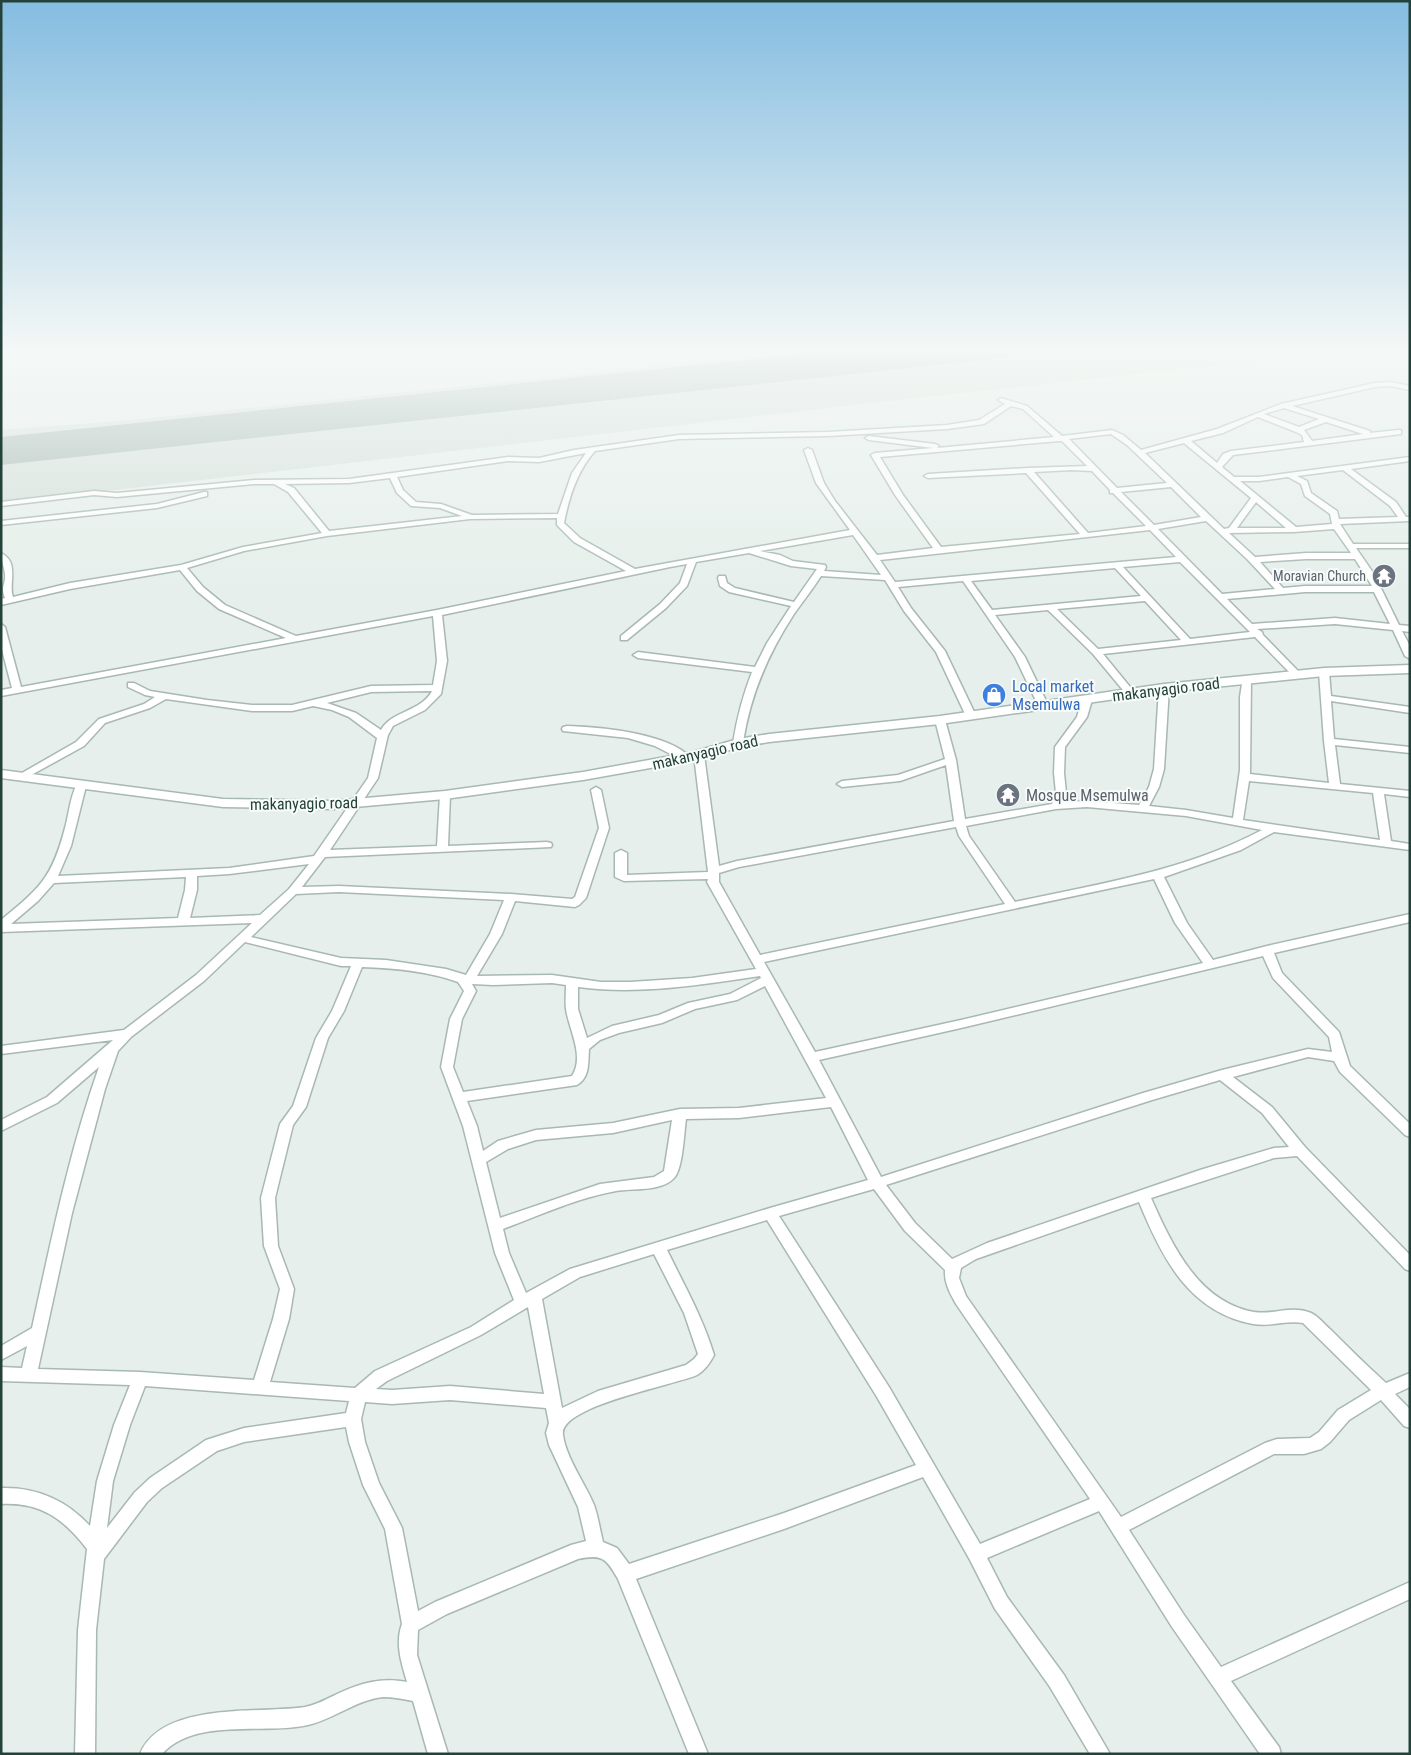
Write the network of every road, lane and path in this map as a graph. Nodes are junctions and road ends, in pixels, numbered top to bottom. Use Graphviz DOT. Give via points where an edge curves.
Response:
graph roads {
  1 [pos="930,429"];
  2 [pos="1051,429"];
  3 [pos="1224,429"];
  4 [pos="1296,429"];
  5 [pos="1302,429"];
  6 [pos="1355,429"];
  7 [pos="1299,430"];
  8 [pos="1398,432"];
  9 [pos="828,434"];
  10 [pos="1373,435"];
  11 [pos="1062,438"];
  12 [pos="1186,441"];
  13 [pos="1308,444"];
  14 [pos="949,448"];
  15 [pos="592,450"];
  16 [pos="808,450"];
  17 [pos="1138,453"];
  18 [pos="1410,459"];
  19 [pos="1397,462"];
  20 [pos="1217,468"];
  21 [pos="1345,468"];
  22 [pos="1092,469"];
  23 [pos="1028,470"];
  24 [pos="1410,470"];
  25 [pos="392,474"];
  26 [pos="1289,475"];
  27 [pos="928,476"];
  28 [pos="1232,479"];
  29 [pos="1252,480"];
  30 [pos="270,481"];
  31 [pos="1172,485"];
  32 [pos="1242,488"];
  33 [pos="1113,491"];
  34 [pos="1255,498"];
  35 [pos="1,504"];
  36 [pos="561,516"];
  37 [pos="472,517"];
  38 [pos="1208,518"];
  39 [pos="1410,519"];
  40 [pos="1400,520"];
  41 [pos="1192,522"];
  42 [pos="1,523"];
  43 [pos="1217,525"];
  44 [pos="1337,526"];
  45 [pos="1152,528"];
  46 [pos="1294,530"];
  47 [pos="1227,531"];
  48 [pos="854,532"];
  49 [pos="327,534"];
  50 [pos="1085,535"];
  51 [pos="1350,546"];
  52 [pos="1410,546"];
  53 [pos="938,549"];
  54 [pos="744,551"];
  55 [pos="1,555"];
  56 [pos="1358,556"];
  57 [pos="875,558"];
  58 [pos="1182,559"];
  59 [pos="692,560"];
  60 [pos="1253,560"];
  61 [pos="1118,566"];
  62 [pos="182,567"];
  63 [pos="635,572"];
  64 [pos="819,573"];
  65 [pos="722,578"];
  66 [pos="966,579"];
  67 [pos="891,582"];
  68 [pos="1376,589"];
  69 [pos="1281,591"];
  70 [pos="1222,597"];
  71 [pos="1146,598"];
  72 [pos="6,601"];
  73 [pos="796,605"];
  74 [pos="1050,607"];
  75 [pos="437,613"];
  76 [pos="988,613"];
  77 [pos="1,627"];
  78 [pos="1251,627"];
  79 [pos="1394,628"];
  80 [pos="1410,629"];
  81 [pos="1259,634"];
  82 [pos="293,638"];
  83 [pos="624,638"];
  84 [pos="1188,642"];
  85 [pos="1096,652"];
  86 [pos="638,655"];
  87 [pos="1410,656"];
  88 [pos="1410,669"];
  89 [pos="757,670"];
  90 [pos="1324,672"];
  91 [pos="1297,675"];
  92 [pos="1246,679"];
  93 [pos="131,685"];
  94 [pos="437,688"];
  95 [pos="1164,688"];
  96 [pos="17,691"];
  97 [pos="1,693"];
  98 [pos="1130,693"];
  99 [pos="166,695"];
  100 [pos="1327,698"];
  101 [pos="1087,700"];
  102 [pos="312,704"];
  103 [pos="1043,705"];
  104 [pos="1410,710"];
  105 [pos="971,716"];
  106 [pos="940,720"];
  107 [pos="566,729"];
  108 [pos="382,738"];
  109 [pos="1329,741"];
  110 [pos="738,743"];
  111 [pos="1410,750"];
  112 [pos="692,757"];
  113 [pos="951,760"];
  114 [pos="1,774"];
  115 [pos="20,777"];
  116 [pos="1244,777"];
  117 [pos="842,784"];
  118 [pos="1335,785"];
  119 [pos="81,786"];
  120 [pos="596,790"];
  121 [pos="1378,790"];
  122 [pos="1410,794"];
  123 [pos="445,795"];
  124 [pos="358,803"];
  125 [pos="1056,806"];
  126 [pos="1143,808"];
  127 [pos="1236,822"];
  128 [pos="958,824"];
  129 [pos="1272,829"];
  130 [pos="1386,844"];
  131 [pos="546,845"];
  132 [pos="1410,847"];
  133 [pos="442,849"];
  134 [pos="622,853"];
  135 [pos="320,856"];
  136 [pos="192,872"];
  137 [pos="713,873"];
  138 [pos="1158,875"];
  139 [pos="50,880"];
  140 [pos="293,891"];
  141 [pos="511,897"];
  142 [pos="1012,905"];
  143 [pos="1410,918"];
  144 [pos="263,920"];
  145 [pos="183,922"];
  146 [pos="1,927"];
  147 [pos="242,938"];
  148 [pos="1267,950"];
  149 [pos="756,960"];
  150 [pos="358,963"];
  151 [pos="1209,963"];
  152 [pos="765,976"];
  153 [pos="466,979"];
  154 [pos="572,982"];
  155 [pos="127,1034"];
  156 [pos="583,1047"];
  157 [pos="112,1049"];
  158 [pos="1,1050"];
  159 [pos="811,1057"];
  160 [pos="1337,1057"];
  161 [pos="1222,1075"];
  162 [pos="459,1097"];
  163 [pos="834,1102"];
  164 [pos="680,1114"];
  165 [pos="1,1126"];
  166 [pos="1410,1132"];
  167 [pos="1300,1152"];
  168 [pos="479,1160"];
  169 [pos="877,1183"];
  170 [pos="1144,1196"];
  171 [pos="770,1213"];
  172 [pos="494,1226"];
  173 [pos="658,1247"];
  174 [pos="1410,1265"];
  175 [pos="952,1268"];
  176 [pos="529,1300"];
  177 [pos="40,1331"];
  178 [pos="1,1354"];
  179 [pos="1,1374"];
  180 [pos="29,1374"];
  181 [pos="140,1379"];
  182 [pos="1410,1380"];
  183 [pos="260,1388"];
  184 [pos="1383,1391"];
  185 [pos="359,1394"];
  186 [pos="552,1402"];
  187 [pos="353,1419"];
  188 [pos="1410,1421"];
  189 [pos="557,1423"];
  190 [pos="926,1469"];
  191 [pos="1,1496"];
  192 [pos="1102,1502"];
  193 [pos="1118,1527"];
  194 [pos="596,1547"];
  195 [pos="96,1552"];
  196 [pos="976,1554"];
  197 [pos="624,1574"];
  198 [pos="1408,1595"];
  199 [pos="411,1624"];
  200 [pos="1219,1677"];
  201 [pos="418,1693"];
  202 [pos="85,1754"];
  203 [pos="149,1754"];
  204 [pos="438,1754"];
  205 [pos="699,1754"];
  206 [pos="1101,1754"];
  207 [pos="1272,1754"];
  1 -- 9 [label="street"];
  2 -- 11 [label="street"];
  3 -- 12 [label="street"];
  4 -- 7 [label="street"];
  5 -- 7 [label="street"];
  6 -- 10 [label="street"];
  7 -- 13 [label="street" via="1307,437"];
  8 -- 10 [label="street"];
  9 -- 14 [label="street"];
  9 -- 15 [label="street" via="679,437"];
  10 -- 13 [label="street"];
  11 -- 14 [label="street"];
  11 -- 17 [label="street" via="1114,433"];
  11 -- 22 [label="street"];
  12 -- 17 [label="street"];
  12 -- 20 [label="street"];
  13 -- 20 [label="street" via="1231,453"];
  14 -- 53 [label="street" via="881,454 875,458"];
  15 -- 25 [label="street" via="539,460 508,459"];
  15 -- 36 [label="street" via="578,467"];
  16 -- 48 [label="street" via="820,483"];
  17 -- 31 [label="street"];
  18 -- 19 [label="street"];
  19 -- 21 [label="street"];
  19 -- 24 [label="street"];
  20 -- 28 [label="street"];
  21 -- 26 [label="street"];
  21 -- 40 [label="street" via="1393,504 1402,517"];
  22 -- 23 [label="street"];
  22 -- 33 [label="street"];
  23 -- 27 [label="street"];
  23 -- 50 [label="street"];
  25 -- 30 [label="street" via="341,482"];
  25 -- 37 [label="street" via="400,491 414,504 441,506"];
  26 -- 29 [label="street"];
  26 -- 44 [label="street" via="1306,484 1308,494 1332,511"];
  28 -- 29 [label="street"];
  28 -- 32 [label="street"];
  29 -- 32 [label="street"];
  30 -- 35 [label="street" via="117,495 94,493"];
  30 -- 42 [label="street" via="191,496 162,506"];
  30 -- 49 [label="street" via="291,490"];
  31 -- 33 [label="street"];
  31 -- 38 [label="street"];
  32 -- 34 [label="street"];
  33 -- 45 [label="street"];
  34 -- 46 [label="street"];
  34 -- 47 [label="street"];
  36 -- 37 [label="street"];
  36 -- 63 [label="street" via="563,527 577,540"];
  37 -- 49 [label="street"];
  38 -- 41 [label="street"];
  38 -- 43 [label="street"];
  39 -- 40 [label="street"];
  40 -- 44 [label="street"];
  41 -- 43 [label="street"];
  41 -- 45 [label="street"];
  43 -- 47 [label="street"];
  44 -- 46 [label="street"];
  44 -- 51 [label="street"];
  45 -- 50 [label="street"];
  45 -- 58 [label="street"];
  46 -- 47 [label="street"];
  47 -- 60 [label="street"];
  48 -- 54 [label="street"];
  48 -- 57 [label="street"];
  49 -- 62 [label="street" via="219,554"];
  50 -- 53 [label="street"];
  51 -- 52 [label="street"];
  51 -- 56 [label="street"];
  53 -- 57 [label="street"];
  54 -- 59 [label="street"];
  54 -- 64 [label="street" via="777,556 791,563 820,566"];
  55 -- 72 [label="street" via="11,579"];
  56 -- 60 [label="street"];
  56 -- 68 [label="street"];
  57 -- 67 [label="street"];
  58 -- 61 [label="street"];
  58 -- 70 [label="street"];
  59 -- 63 [label="street"];
  59 -- 83 [label="street" via="684,584"];
  60 -- 69 [label="street"];
  61 -- 66 [label="street"];
  61 -- 71 [label="street"];
  62 -- 72 [label="street" via="70,586"];
  62 -- 82 [label="street" via="200,589 222,607"];
  63 -- 75 [label="street"];
  64 -- 67 [label="street"];
  64 -- 73 [label="street"];
  65 -- 73 [label="street" via="723,584 732,590"];
  66 -- 67 [label="street"];
  66 -- 76 [label="street"];
  67 -- 105 [label="street" via="940,652"];
  68 -- 69 [label="street"];
  68 -- 79 [label="street"];
  69 -- 70 [label="street"];
  70 -- 78 [label="street"];
  71 -- 74 [label="street"];
  71 -- 84 [label="street"];
  73 -- 89 [label="street" via="769,645"];
  74 -- 76 [label="street"];
  74 -- 85 [label="street"];
  75 -- 82 [label="street"];
  75 -- 94 [label="street" via="442,661"];
  76 -- 103 [label="street" via="1020,656"];
  77 -- 96 [label="street"];
  78 -- 79 [label="street" via="1335,621"];
  78 -- 81 [label="street"];
  79 -- 80 [label="street"];
  79 -- 87 [label="street"];
  81 -- 84 [label="street"];
  81 -- 91 [label="street"];
  82 -- 96 [label="street"];
  84 -- 85 [label="street"];
  85 -- 98 [label="street"];
  86 -- 89 [label="street"];
  88 -- 90 [label="street, makanyagio road"];
  89 -- 110 [label="street"];
  90 -- 91 [label="street, makanyagio road"];
  90 -- 100 [label="street"];
  91 -- 92 [label="street, makanyagio road"];
  92 -- 95 [label="street, makanyagio road"];
  92 -- 116 [label="street"];
  93 -- 99 [label="street" via="148,693"];
  94 -- 102 [label="street" via="371,689"];
  94 -- 108 [label="street" via="436,694 422,708 389,724"];
  95 -- 98 [label="street, makanyagio road"];
  95 -- 126 [label="street" via="1159,769"];
  96 -- 97 [label="street"];
  98 -- 101 [label="street, makanyagio road"];
  99 -- 102 [label="street" via="207,704 252,708 292,708"];
  99 -- 115 [label="street" via="147,706 102,721 80,744"];
  100 -- 104 [label="street"];
  100 -- 109 [label="street"];
  101 -- 103 [label="street, makanyagio road"];
  101 -- 125 [label="street" via="1082,717 1060,747 1061,793"];
  102 -- 108 [label="street" via="341,708 367,723"];
  103 -- 105 [label="street, makanyagio road"];
  105 -- 106 [label="street, makanyagio road"];
  106 -- 110 [label="street, makanyagio road"];
  106 -- 113 [label="street"];
  107 -- 112 [label="street" via="640,736"];
  108 -- 124 [label="street" via="375,772"];
  109 -- 111 [label="street"];
  109 -- 118 [label="street"];
  110 -- 112 [label="street, makanyagio road"];
  112 -- 123 [label="street, makanyagio road"];
  112 -- 137 [label="street"];
  113 -- 117 [label="street" via="900,778"];
  113 -- 128 [label="street"];
  114 -- 115 [label="street, makanyagio road"];
  115 -- 119 [label="street, makanyagio road"];
  116 -- 118 [label="street"];
  116 -- 127 [label="street"];
  118 -- 121 [label="street"];
  119 -- 124 [label="street, makanyagio road" via="223,803"];
  119 -- 139 [label="street" via="59,866"];
  120 -- 141 [label="street" via="604,828 578,901 570,904"];
  121 -- 122 [label="street"];
  121 -- 130 [label="street"];
  123 -- 124 [label="street, makanyagio road"];
  123 -- 133 [label="street"];
  124 -- 135 [label="street"];
  125 -- 126 [label="street" via="1087,804"];
  125 -- 128 [label="street"];
  126 -- 127 [label="street"];
  127 -- 129 [label="street"];
  128 -- 137 [label="street" via="737,864"];
  128 -- 142 [label="street"];
  129 -- 130 [label="street"];
  129 -- 138 [label="street" via="1237,848"];
  130 -- 132 [label="street"];
  131 -- 133 [label="street"];
  133 -- 135 [label="street"];
  134 -- 137 [label="street" via="619,871 624,878"];
  135 -- 136 [label="street" via="256,868"];
  135 -- 140 [label="street"];
  136 -- 139 [label="street"];
  136 -- 145 [label="street"];
  137 -- 149 [label="street" via="713,882"];
  138 -- 142 [label="street"];
  138 -- 151 [label="street" via="1181,923"];
  139 -- 146 [label="street"];
  140 -- 141 [label="street" via="339,889"];
  140 -- 144 [label="street"];
  141 -- 153 [label="street" via="496,934"];
  142 -- 149 [label="street"];
  143 -- 148 [label="street"];
  144 -- 145 [label="street"];
  144 -- 147 [label="street"];
  145 -- 146 [label="street"];
  147 -- 150 [label="street"];
  147 -- 155 [label="street" via="200,978"];
  148 -- 151 [label="street"];
  148 -- 160 [label="street" via="1277,975 1335,1035"];
  149 -- 152 [label="street"];
  150 -- 153 [label="street" via="426,968"];
  150 -- 183 [label="street" via="338,1011 322,1038 299,1107 287,1124 268,1198 271,1246 287,1289"];
  151 -- 159 [label="street" via="1044,1006"];
  152 -- 154 [label="street" via="630,986"];
  152 -- 156 [label="street" via="733,997 616,1029 596,1037"];
  152 -- 159 [label="street"];
  153 -- 154 [label="street" via="538,978"];
  153 -- 162 [label="street" via="470,991 456,1019 447,1067"];
  154 -- 156 [label="street" via="572,1009"];
  155 -- 157 [label="street"];
  155 -- 158 [label="street"];
  156 -- 162 [label="street" via="579,1077 572,1082"];
  157 -- 165 [label="street" via="52,1100"];
  157 -- 177 [label="street" via="63,1220"];
  159 -- 163 [label="street"];
  160 -- 161 [label="street" via="1308,1053"];
  160 -- 166 [label="street" via="1356,1081"];
  161 -- 167 [label="street" via="1267,1110"];
  161 -- 169 [label="street"];
  162 -- 168 [label="street"];
  163 -- 164 [label="street" via="740,1113"];
  163 -- 169 [label="street"];
  164 -- 168 [label="street" via="613,1128 530,1137 503,1145"];
  164 -- 172 [label="street" via="668,1177 582,1194"];
  167 -- 170 [label="street" via="1274,1153"];
  167 -- 174 [label="street"];
  168 -- 172 [label="street"];
  169 -- 171 [label="street"];
  169 -- 175 [label="street" via="906,1221"];
  170 -- 175 [label="street" via="992,1247 967,1257"];
  170 -- 184 [label="street" via="1168,1250 1186,1277 1206,1297 1239,1316 1308,1318"];
  171 -- 173 [label="street"];
  171 -- 190 [label="street" via="883,1392"];
  172 -- 176 [label="street" via="502,1253"];
  173 -- 176 [label="street" via="575,1273"];
  173 -- 189 [label="street" via="692,1317 706,1355 691,1370 598,1398 568,1413"];
  175 -- 192 [label="street" via="951,1278 961,1300"];
  176 -- 185 [label="street" via="476,1331 381,1376"];
  176 -- 186 [label="street"];
  177 -- 178 [label="street"];
  177 -- 180 [label="street"];
  179 -- 180 [label="street"];
  180 -- 181 [label="street"];
  181 -- 183 [label="street"];
  181 -- 195 [label="street" via="105,1481"];
  182 -- 184 [label="street"];
  183 -- 185 [label="street"];
  184 -- 188 [label="street"];
  184 -- 193 [label="street" via="1348,1412 1319,1442 1305,1446 1281,1444 1270,1448"];
  185 -- 186 [label="street" via="408,1397 450,1394"];
  185 -- 187 [label="street"];
  186 -- 189 [label="street"];
  187 -- 195 [label="street" via="244,1435 212,1445 156,1483"];
  187 -- 199 [label="street" via="364,1468 393,1528"];
  189 -- 194 [label="street" via="554,1433 586,1507"];
  190 -- 196 [label="street"];
  190 -- 197 [label="street"];
  191 -- 195 [label="street" via="24,1495 54,1506 70,1517"];
  192 -- 193 [label="street"];
  192 -- 196 [label="street"];
  193 -- 200 [label="street" via="1178,1621"];
  194 -- 197 [label="street" via="614,1555"];
  194 -- 199 [label="street" via="577,1551 435,1610"];
  195 -- 202 [label="street" via="87,1630"];
  196 -- 206 [label="street" via="1001,1603 1057,1681"];
  197 -- 205 [label="street"];
  198 -- 200 [label="street"];
  199 -- 201 [label="street" via="408,1655"];
  200 -- 207 [label="street"];
  201 -- 203 [label="street" via="380,1689 319,1713 209,1722 170,1735"];
  201 -- 204 [label="street"];
}
